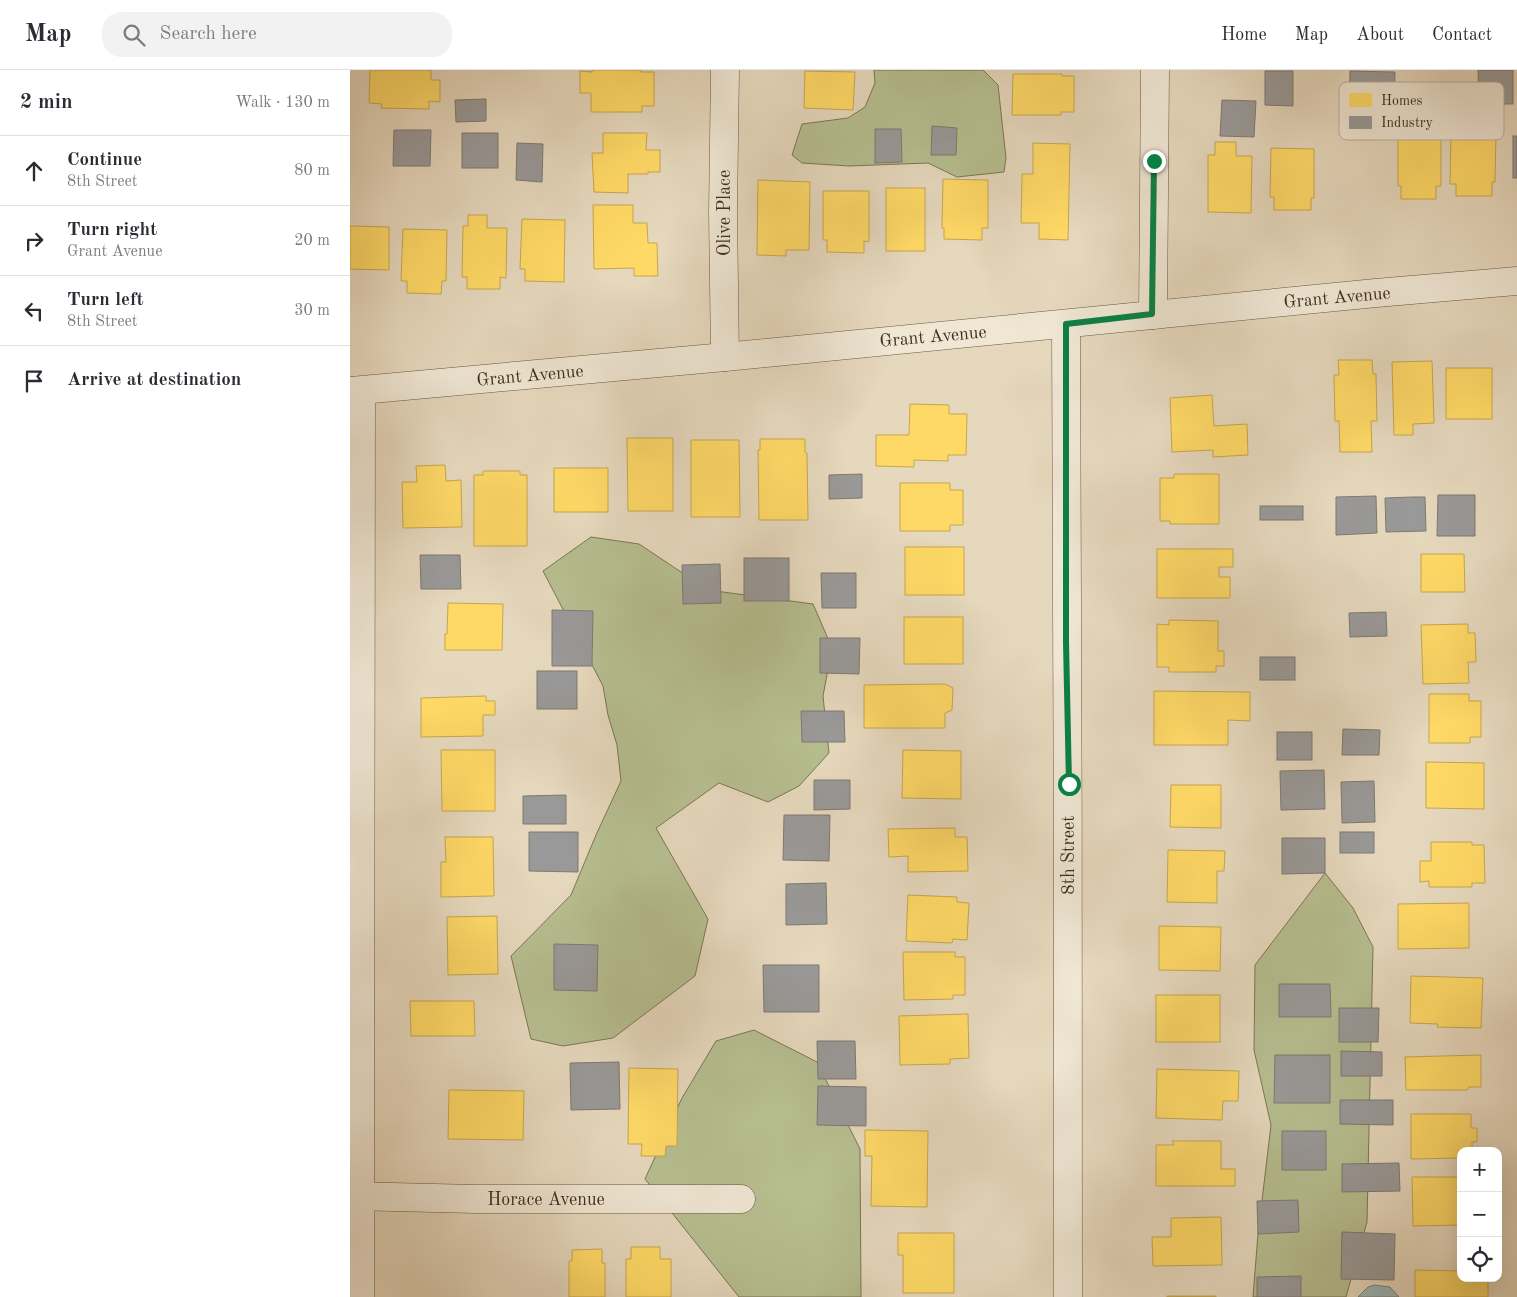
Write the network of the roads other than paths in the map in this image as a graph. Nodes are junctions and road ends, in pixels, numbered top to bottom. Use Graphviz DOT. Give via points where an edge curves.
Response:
graph roads {
  1 [pos="725,70"];
  2 [pos="1155,70"];
  3 [pos="1517,281"];
  4 [pos="1152,314"];
  5 [pos="1066,324"];
  6 [pos="725,357"];
  7 [pos="355,391"];
  8 [pos="355,1196"];
  9 [pos="741,1199"];
  10 [pos="360,1297"];
  11 [pos="1068,1297"];
  1 -- 6 [label="street, Olive Place"];
  2 -- 4 [label="street"];
  3 -- 4 [label="street, Grant Avenue"];
  4 -- 5 [label="street, Grant Avenue"];
  5 -- 6 [label="street, Grant Avenue"];
  5 -- 11 [label="street, 8th Street"];
  6 -- 7 [label="street, Grant Avenue"];
  7 -- 8 [label="street"];
  8 -- 9 [label="street, Horace Avenue"];
  8 -- 10 [label="street"];
}
